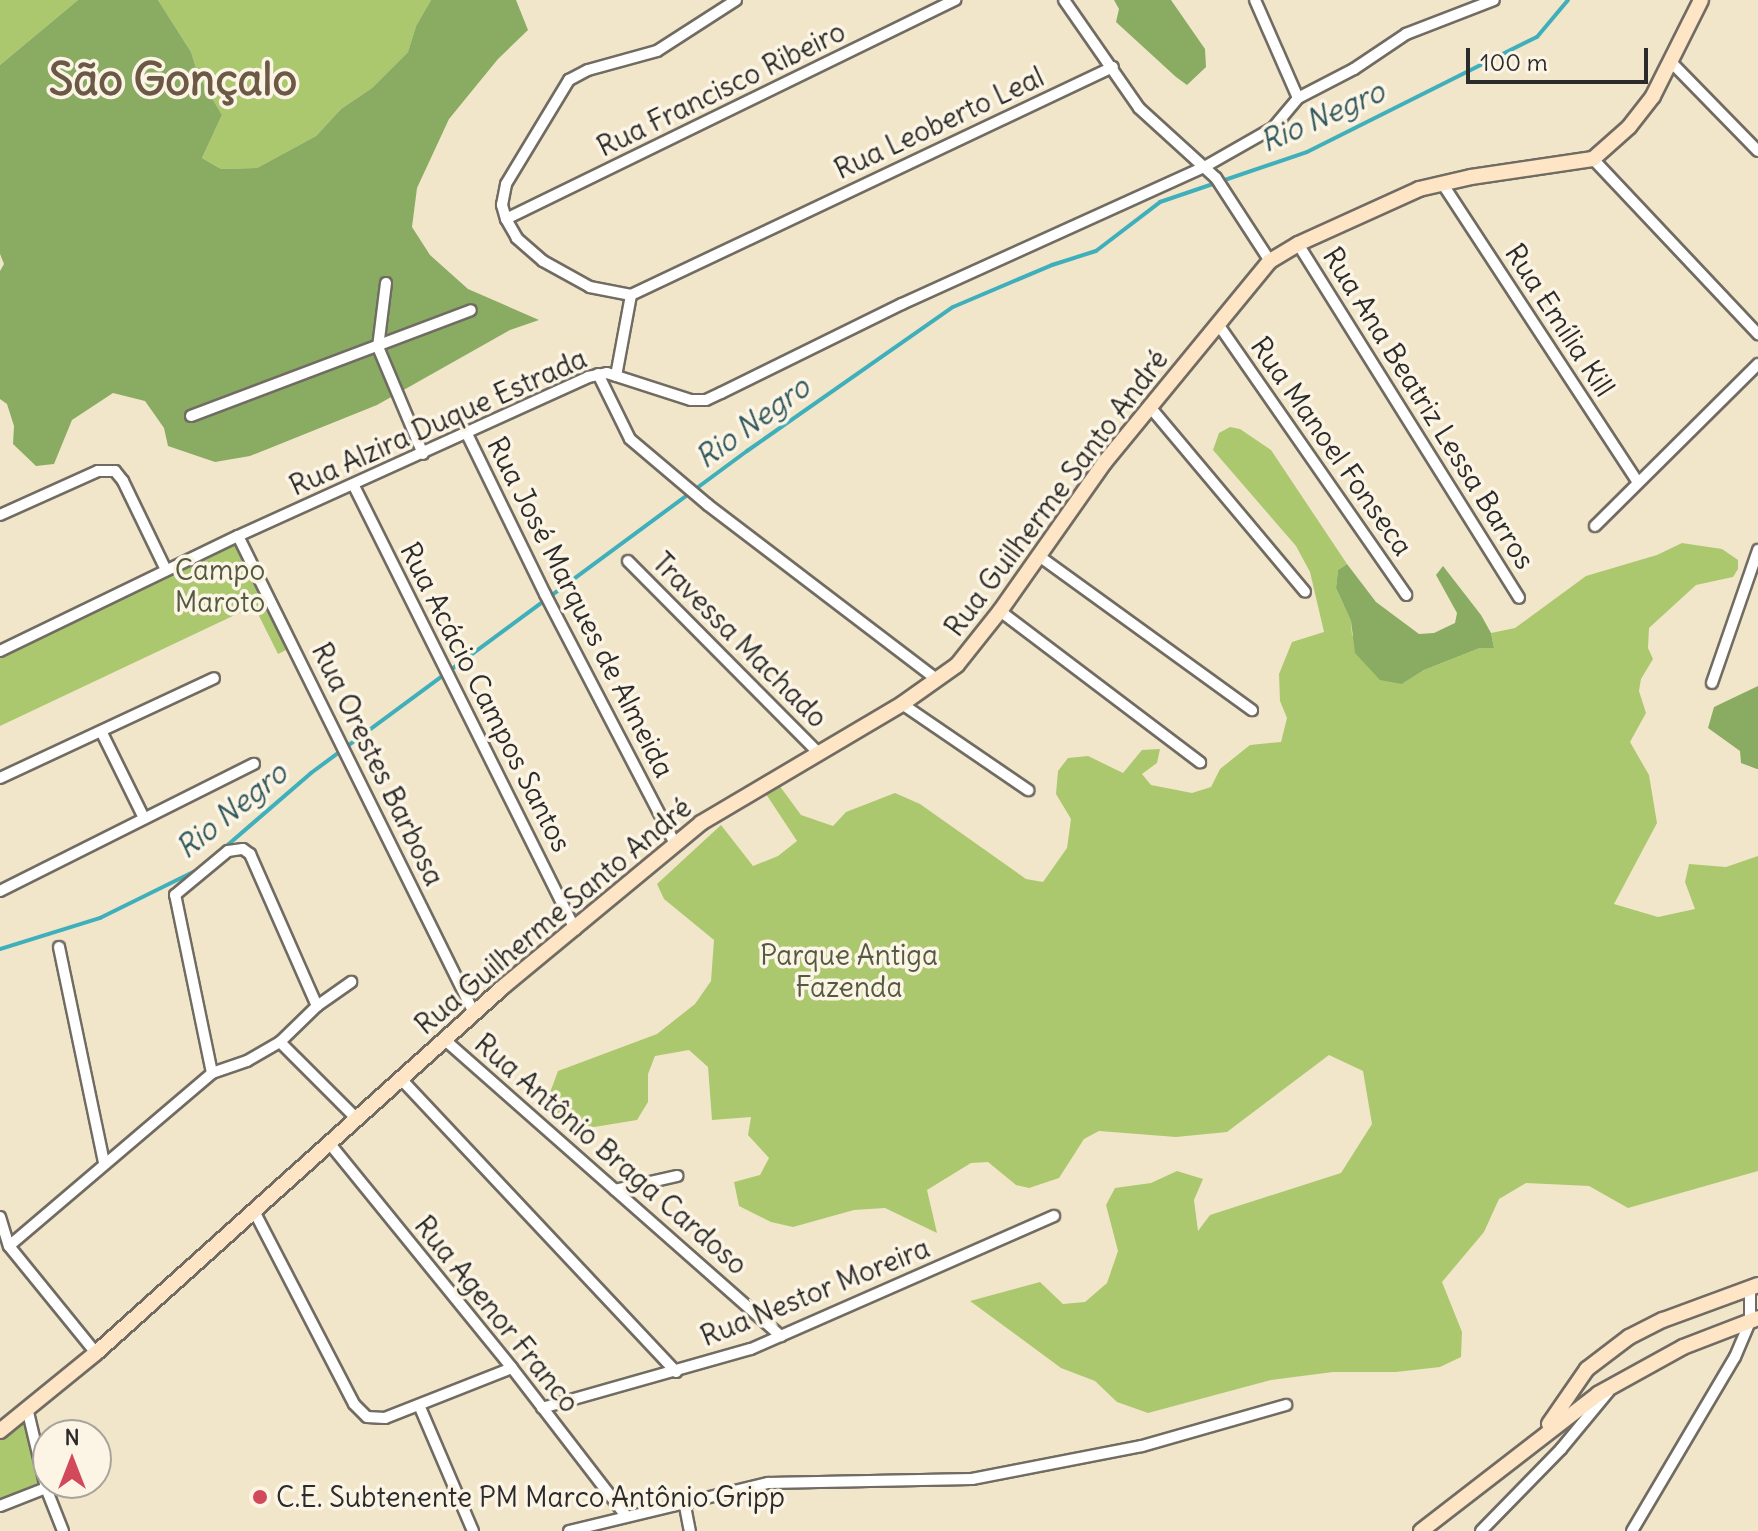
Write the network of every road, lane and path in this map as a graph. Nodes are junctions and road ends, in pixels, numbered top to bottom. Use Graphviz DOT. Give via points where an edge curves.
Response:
graph roads {
  1 [pos="736,0"];
  2 [pos="955,0"];
  3 [pos="1064,0"];
  4 [pos="1494,0"];
  5 [pos="1701,0"];
  6 [pos="1260,2"];
  7 [pos="1672,63"];
  8 [pos="1113,67"];
  9 [pos="1298,98"];
  10 [pos="1758,151"];
  11 [pos="1593,159"];
  12 [pos="1206,166"];
  13 [pos="1442,183"];
  14 [pos="506,219"];
  15 [pos="1298,244"];
  16 [pos="1270,261"];
  17 [pos="386,283"];
  18 [pos="631,295"];
  19 [pos="471,310"];
  20 [pos="1218,324"];
  21 [pos="1758,334"];
  22 [pos="378,347"];
  23 [pos="1758,364"];
  24 [pos="598,374"];
  25 [pos="616,376"];
  26 [pos="1150,407"];
  27 [pos="191,416"];
  28 [pos="467,434"];
  29 [pos="423,454"];
  30 [pos="1638,483"];
  31 [pos="354,486"];
  32 [pos="0,515"];
  33 [pos="1595,526"];
  34 [pos="238,536"];
  35 [pos="1758,550"];
  36 [pos="1039,556"];
  37 [pos="628,561"];
  38 [pos="166,570"];
  39 [pos="1305,592"];
  40 [pos="1406,595"];
  41 [pos="1519,598"];
  42 [pos="1000,611"];
  43 [pos="0,651"];
  44 [pos="214,678"];
  45 [pos="938,680"];
  46 [pos="1712,683"];
  47 [pos="902,704"];
  48 [pos="1252,710"];
  49 [pos="102,733"];
  50 [pos="818,752"];
  51 [pos="1200,762"];
  52 [pos="254,764"];
  53 [pos="0,778"];
  54 [pos="1028,790"];
  55 [pos="144,818"];
  56 [pos="675,844"];
  57 [pos="0,891"];
  58 [pos="575,930"];
  59 [pos="59,947"];
  60 [pos="351,982"];
  61 [pos="317,1006"];
  62 [pos="474,1013"];
  63 [pos="445,1040"];
  64 [pos="280,1042"];
  65 [pos="212,1073"];
  66 [pos="401,1079"];
  67 [pos="357,1119"];
  68 [pos="330,1144"];
  69 [pos="104,1163"];
  70 [pos="677,1176"];
  71 [pos="615,1190"];
  72 [pos="254,1211"];
  73 [pos="1054,1216"];
  74 [pos="0,1217"];
  75 [pos="9,1246"];
  76 [pos="1754,1286"];
  77 [pos="1754,1320"];
  78 [pos="781,1336"];
  79 [pos="96,1353"];
  80 [pos="512,1368"];
  81 [pos="676,1372"];
  82 [pos="1617,1382"];
  83 [pos="419,1405"];
  84 [pos="1286,1405"];
  85 [pos="27,1408"];
  86 [pos="542,1408"];
  87 [pos="32,1429"];
  88 [pos="0,1431"];
  89 [pos="1544,1433"];
  90 [pos="32,1493"];
  91 [pos="50,1499"];
  92 [pos="684,1501"];
  93 [pos="0,1506"];
  94 [pos="626,1516"];
  95 [pos="63,1531"];
  96 [pos="473,1531"];
  97 [pos="569,1531"];
  98 [pos="690,1531"];
  99 [pos="1421,1531"];
  100 [pos="1481,1531"];
  101 [pos="1632,1531"];
  1 -- 14 [label="street" via="657,51 569,80 506,184"];
  2 -- 14 [label="street, Rua Francisco Ribeiro"];
  3 -- 8 [label="street"];
  4 -- 9 [label="street" via="1406,34"];
  5 -- 7 [label="street"];
  6 -- 9 [label="street"];
  7 -- 10 [label="street"];
  7 -- 11 [label="street" via="1629,127"];
  8 -- 12 [label="street" via="1147,117"];
  8 -- 18 [label="street, Rua Leoberto Leal"];
  9 -- 12 [label="street, Rua Alzira Duque Estrada" via="1273,128"];
  11 -- 13 [label="street, Rua Guilherme Santo André"];
  11 -- 21 [label="street"];
  12 -- 16 [label="street"];
  12 -- 25 [label="street, Rua Alzira Duque Estrada" via="706,400 668,395"];
  13 -- 15 [label="street, Rua Guilherme Santo André"];
  13 -- 30 [label="street, Rua Emília Kill"];
  14 -- 18 [label="street" via="517,238 543,261 590,287"];
  15 -- 16 [label="street, Rua Guilherme Santo André"];
  15 -- 41 [label="street, Rua Ana Beatriz Lessa Barros"];
  16 -- 20 [label="street, Rua Guilherme Santo André"];
  17 -- 22 [label="street"];
  18 -- 25 [label="street"];
  19 -- 22 [label="street"];
  20 -- 26 [label="street, Rua Guilherme Santo André"];
  20 -- 40 [label="street, Rua Manoel Fonseca"];
  22 -- 27 [label="street"];
  22 -- 29 [label="street"];
  23 -- 30 [label="street"];
  24 -- 25 [label="street, Rua Alzira Duque Estrada"];
  24 -- 28 [label="street, Rua Alzira Duque Estrada"];
  24 -- 45 [label="street" via="630,439"];
  26 -- 36 [label="street, Rua Guilherme Santo André"];
  26 -- 39 [label="street"];
  28 -- 29 [label="street, Rua Alzira Duque Estrada"];
  28 -- 56 [label="street, Rua José Marques de Almeida"];
  29 -- 31 [label="street, Rua Alzira Duque Estrada"];
  30 -- 33 [label="street"];
  31 -- 34 [label="street, Rua Alzira Duque Estrada"];
  31 -- 58 [label="street, Rua Acácio Campos Santos"];
  32 -- 38 [label="street" via="98,471 115,471"];
  34 -- 38 [label="street, Rua Alzira Duque Estrada"];
  34 -- 62 [label="street, Rua Orestes Barbosa"];
  35 -- 46 [label="street"];
  36 -- 42 [label="street, Rua Guilherme Santo André"];
  36 -- 48 [label="street"];
  37 -- 50 [label="street, Travessa Machado"];
  38 -- 43 [label="street, Rua Alzira Duque Estrada"];
  42 -- 45 [label="street, Rua Guilherme Santo André" via="972,650"];
  42 -- 51 [label="street"];
  44 -- 49 [label="street"];
  45 -- 47 [label="street, Rua Guilherme Santo André"];
  47 -- 50 [label="street, Rua Guilherme Santo André"];
  47 -- 54 [label="street"];
  49 -- 53 [label="street"];
  49 -- 55 [label="street"];
  50 -- 56 [label="street, Rua Guilherme Santo André"];
  52 -- 55 [label="street"];
  55 -- 57 [label="street"];
  56 -- 58 [label="street, Rua Guilherme Santo André"];
  58 -- 62 [label="street, Rua Guilherme Santo André"];
  59 -- 69 [label="street"];
  60 -- 61 [label="street"];
  61 -- 64 [label="street"];
  61 -- 65 [label="street" via="250,854 243,849 228,851 175,895"];
  62 -- 63 [label="street, Rua Guilherme Santo André"];
  63 -- 66 [label="street, Rua Guilherme Santo André"];
  63 -- 71 [label="street, Rua Antônio Braga Cardoso"];
  64 -- 65 [label="street"];
  64 -- 67 [label="street"];
  65 -- 69 [label="street"];
  66 -- 67 [label="street, Rua Guilherme Santo André"];
  66 -- 81 [label="street"];
  67 -- 68 [label="street, Rua Guilherme Santo André"];
  68 -- 72 [label="street, Rua Guilherme Santo André"];
  68 -- 80 [label="street, Rua Agenor Franco"];
  69 -- 75 [label="street"];
  70 -- 71 [label="street"];
  71 -- 78 [label="street, Rua Antônio Braga Cardoso"];
  72 -- 79 [label="street, Rua Guilherme Santo André"];
  72 -- 83 [label="street" via="354,1404 375,1419"];
  73 -- 78 [label="street, Rua Nestor Moreira"];
  74 -- 75 [label="street"];
  75 -- 79 [label="street"];
  76 -- 77 [label="street"];
  76 -- 89 [label="street" via="1663,1320 1603,1354 1570,1390"];
  77 -- 82 [label="street" via="1683,1347"];
  77 -- 101 [label="street"];
  78 -- 81 [label="street, Rua Nestor Moreira"];
  79 -- 85 [label="street, Rua Guilherme Santo André"];
  80 -- 83 [label="street"];
  80 -- 86 [label="street, Rua Agenor Franco"];
  81 -- 86 [label="street, Rua Nestor Moreira"];
  82 -- 89 [label="street"];
  82 -- 100 [label="street"];
  83 -- 96 [label="street"];
  84 -- 92 [label="street" via="1142,1446 972,1479 803,1480"];
  85 -- 87 [label="street"];
  85 -- 88 [label="street, Rua Guilherme Santo André"];
  86 -- 94 [label="street, Rua Agenor Franco"];
  89 -- 99 [label="street"];
  90 -- 93 [label="street"];
  91 -- 95 [label="street"];
  92 -- 94 [label="street"];
  92 -- 98 [label="street"];
  94 -- 97 [label="street"];
}
